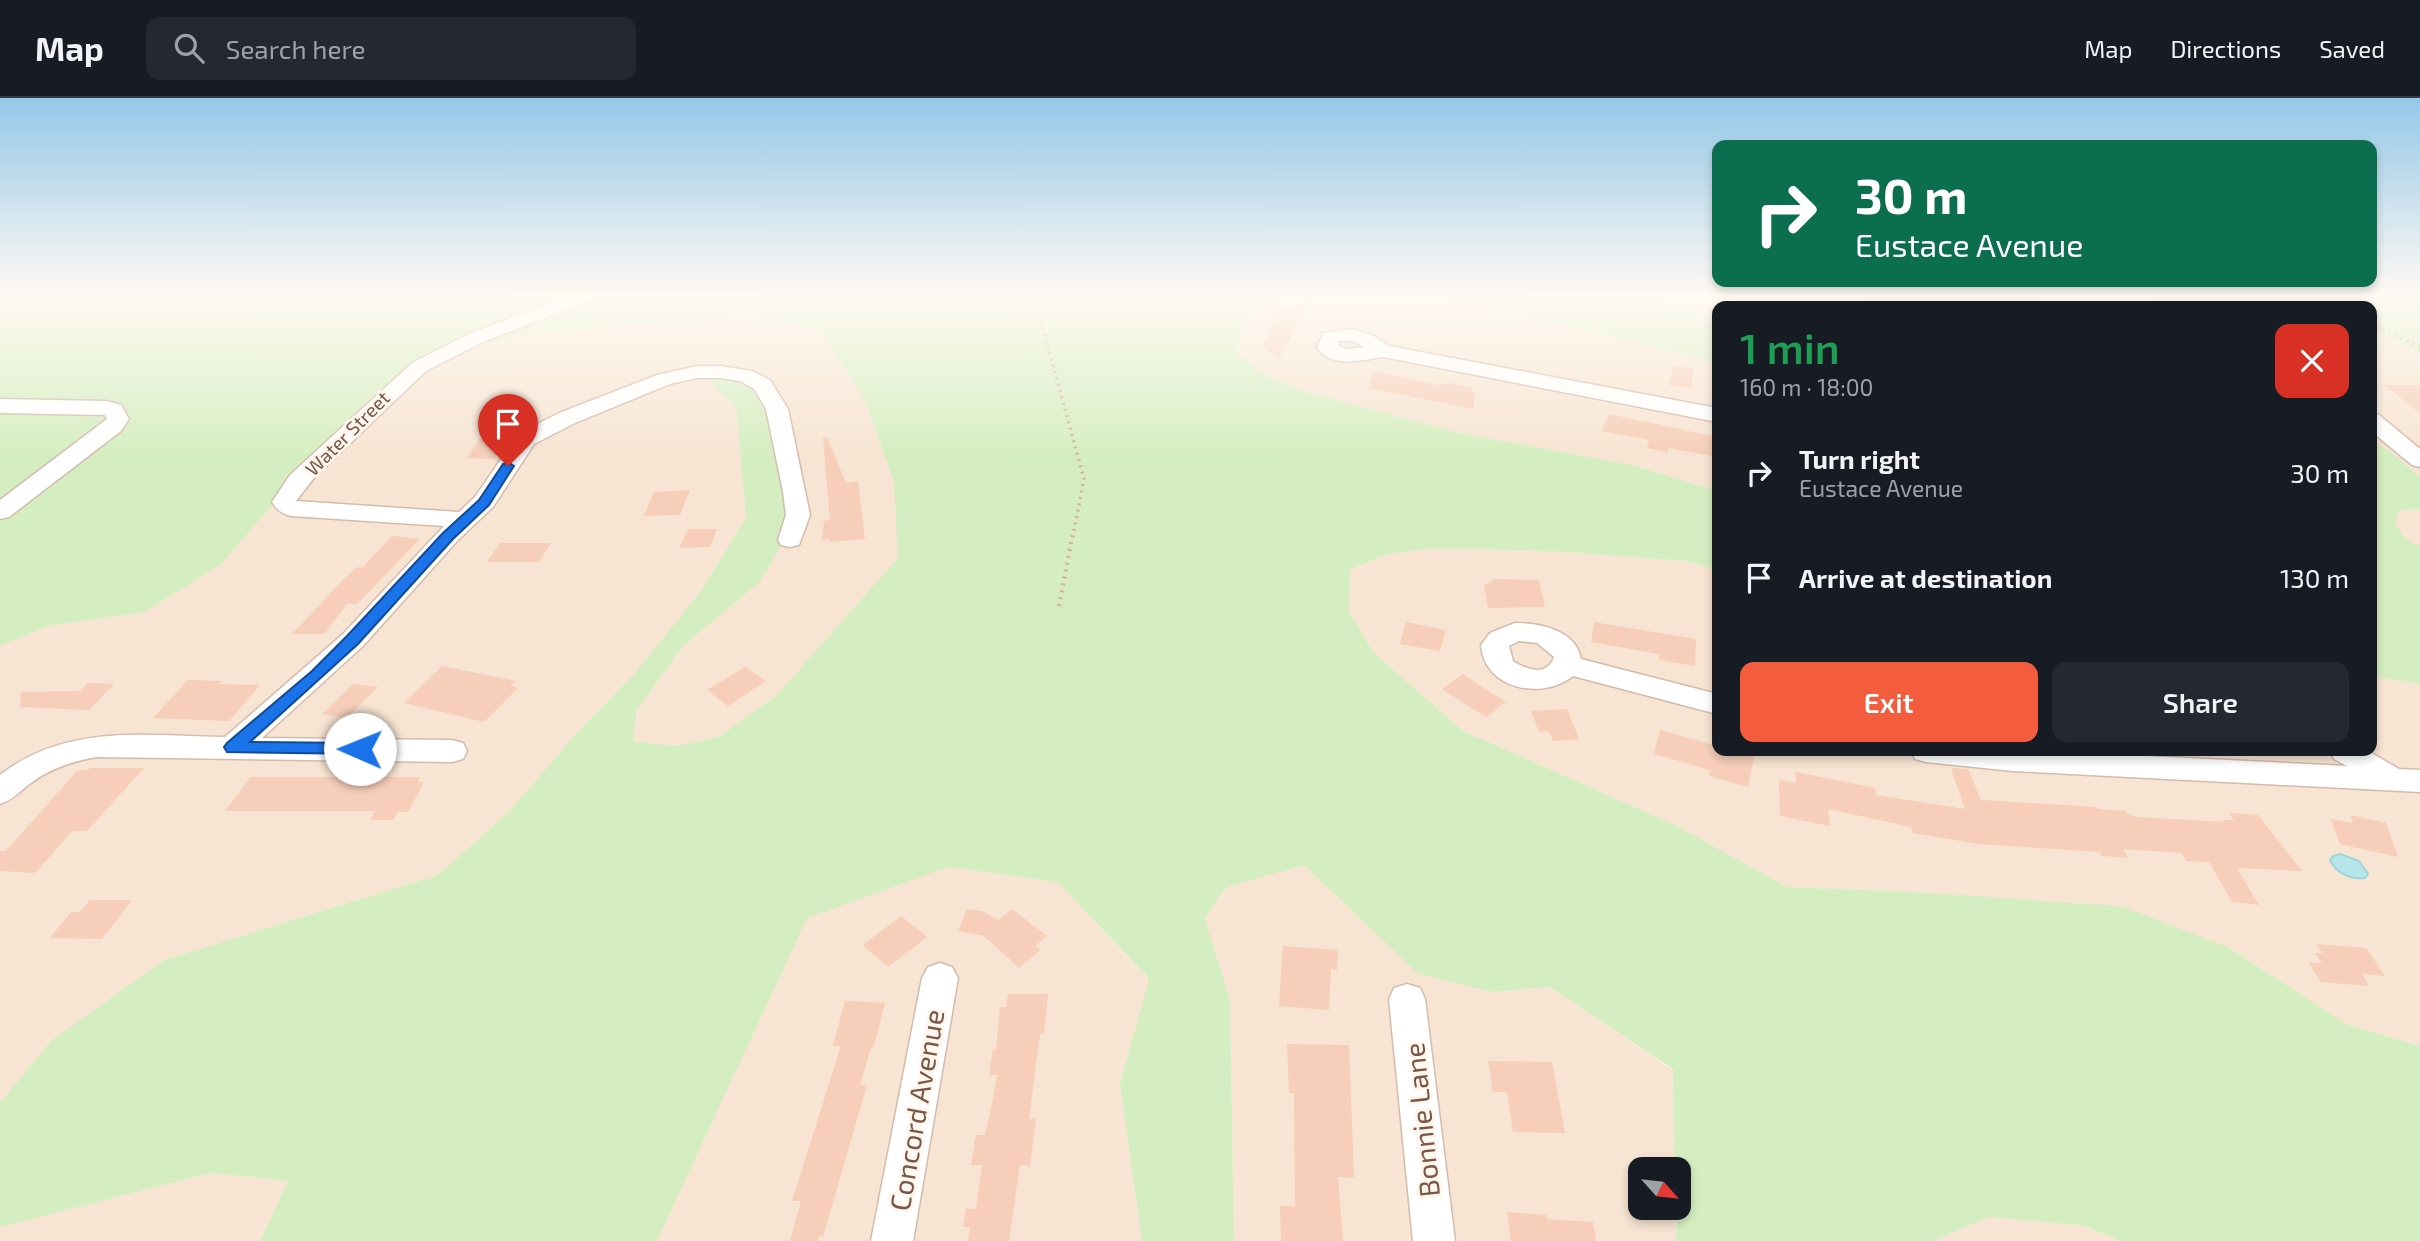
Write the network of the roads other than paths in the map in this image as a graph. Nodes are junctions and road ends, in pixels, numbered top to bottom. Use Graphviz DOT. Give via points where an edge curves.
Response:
graph roads {
  1 [pos="456,349"];
  2 [pos="1383,351"];
  3 [pos="0,406"];
  4 [pos="1712,414"];
  5 [pos="2377,425"];
  6 [pos="2420,460"];
  7 [pos="0,512"];
  8 [pos="466,520"];
  9 [pos="790,540"];
  10 [pos="1567,665"];
  11 [pos="1712,703"];
  12 [pos="233,747"];
  13 [pos="453,751"];
  14 [pos="1975,756"];
  15 [pos="2355,756"];
  16 [pos="2407,781"];
  17 [pos="0,793"];
  18 [pos="2420,795"];
  19 [pos="940,978"];
  20 [pos="1407,999"];
  21 [pos="892,1241"];
  22 [pos="1434,1241"];
  1 -- 8 [label="street, Water Street" via="398,382 355,430 292,487 284,502 291,509"];
  2 -- 4 [label="street"];
  3 -- 7 [label="street" via="107,408 118,419"];
  5 -- 6 [label="street"];
  8 -- 9 [label="street" via="498,484 522,444 543,428 676,375 721,372 756,380 777,409 798,515"];
  8 -- 12 [label="street" via="344,649"];
  10 -- 11 [label="street"];
  12 -- 13 [label="street"];
  12 -- 17 [label="street" via="72,749 32,766"];
  14 -- 16 [label="street"];
  15 -- 16 [label="street"];
  16 -- 18 [label="street"];
  19 -- 21 [label="street, Concord Avenue"];
  20 -- 22 [label="street, Bonnie Lane"];
}
